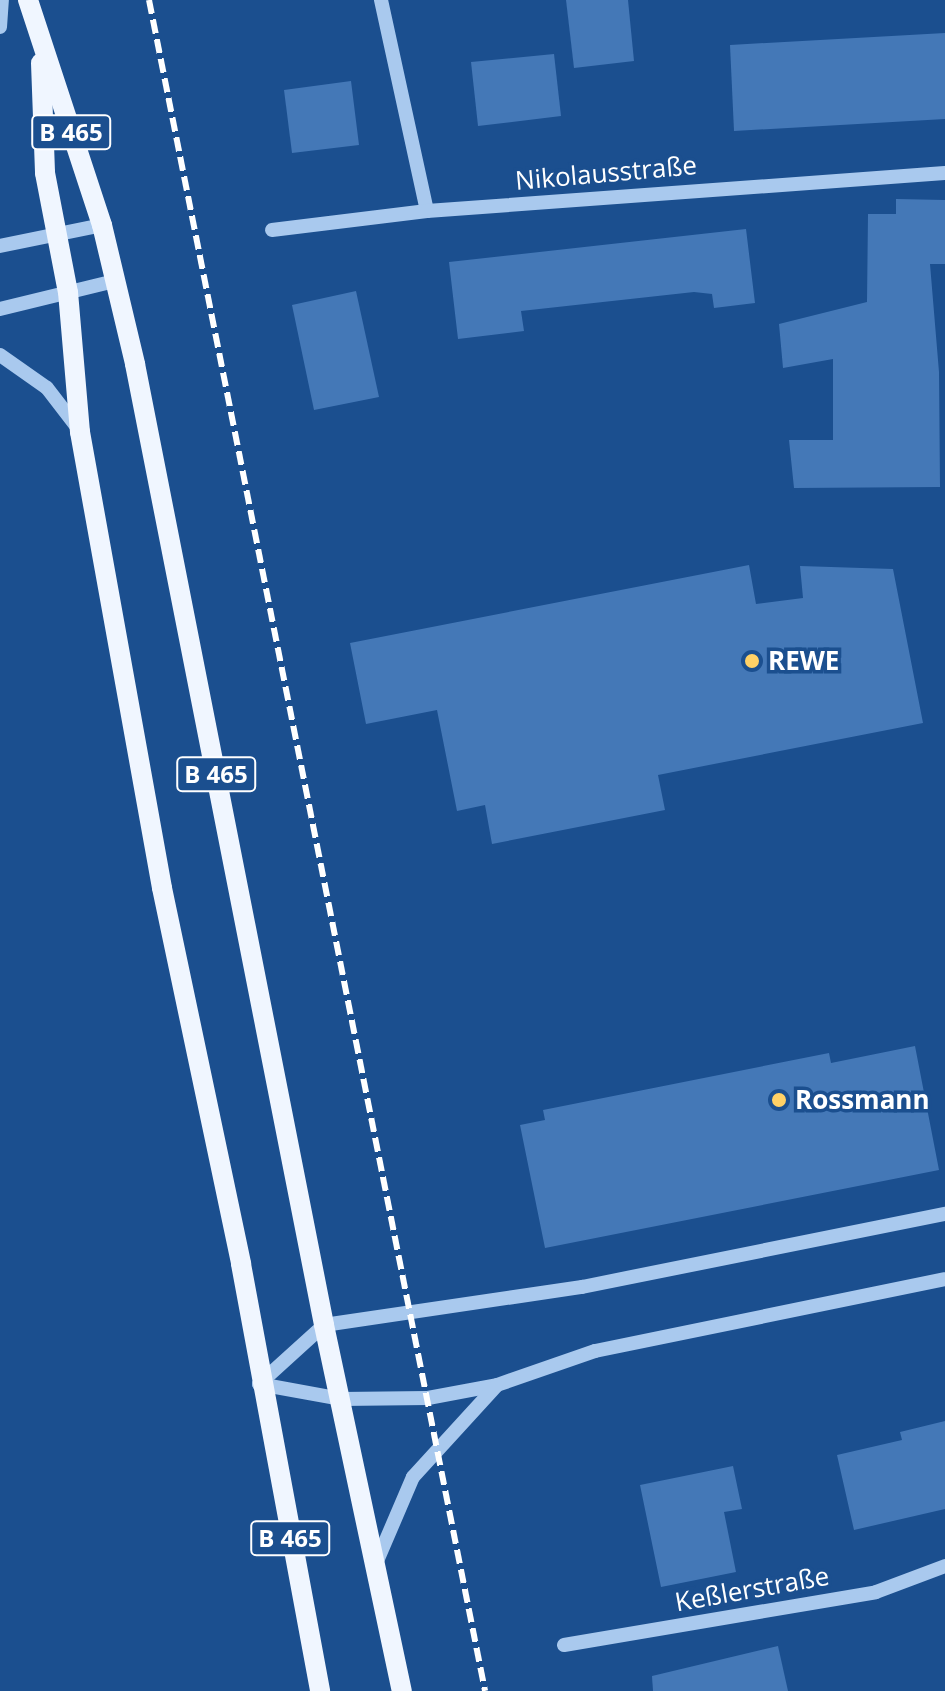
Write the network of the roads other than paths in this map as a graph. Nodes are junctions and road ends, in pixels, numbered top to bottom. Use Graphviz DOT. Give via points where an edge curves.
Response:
graph roads {
  1 [pos="2,0"];
  2 [pos="28,0"];
  3 [pos="381,0"];
  4 [pos="0,27"];
  5 [pos="40,39"];
  6 [pos="945,173"];
  7 [pos="427,211"];
  8 [pos="102,225"];
  9 [pos="272,230"];
  10 [pos="56,233"];
  11 [pos="0,246"];
  12 [pos="115,281"];
  13 [pos="68,292"];
  14 [pos="0,309"];
  15 [pos="0,355"];
  16 [pos="80,432"];
  17 [pos="945,1214"];
  18 [pos="945,1279"];
  19 [pos="324,1325"];
  20 [pos="259,1384"];
  21 [pos="497,1385"];
  22 [pos="341,1399"];
  23 [pos="377,1561"];
  24 [pos="945,1566"];
  25 [pos="564,1645"];
  26 [pos="320,1691"];
  27 [pos="402,1691"];
  1 -- 4 [label="street"];
  2 -- 5 [label="main road, B 465"];
  3 -- 7 [label="street"];
  5 -- 8 [label="main road, B 465"];
  5 -- 10 [label="main road, B 465" via="45,173"];
  6 -- 7 [label="street, Nikolausstraße"];
  7 -- 9 [label="street, Nikolausstraße"];
  8 -- 10 [label="street"];
  8 -- 12 [label="main road, B 465"];
  10 -- 11 [label="street"];
  10 -- 13 [label="main road, B 465"];
  12 -- 13 [label="street"];
  12 -- 19 [label="main road, B 465"];
  13 -- 14 [label="street"];
  13 -- 16 [label="main road, B 465"];
  15 -- 16 [label="street" via="47,388"];
  16 -- 20 [label="main road, B 465" via="162,888 241,1264"];
  17 -- 19 [label="street" via="582,1287"];
  18 -- 21 [label="street" via="595,1351"];
  19 -- 20 [label="street"];
  19 -- 22 [label="main road, B 465"];
  20 -- 22 [label="street"];
  20 -- 26 [label="main road, B 465"];
  21 -- 22 [label="street" via="428,1398"];
  21 -- 23 [label="street" via="413,1477"];
  22 -- 23 [label="main road, B 465"];
  23 -- 27 [label="main road, B 465"];
  24 -- 25 [label="street, Keßlerstraße" via="876,1592"];
}
